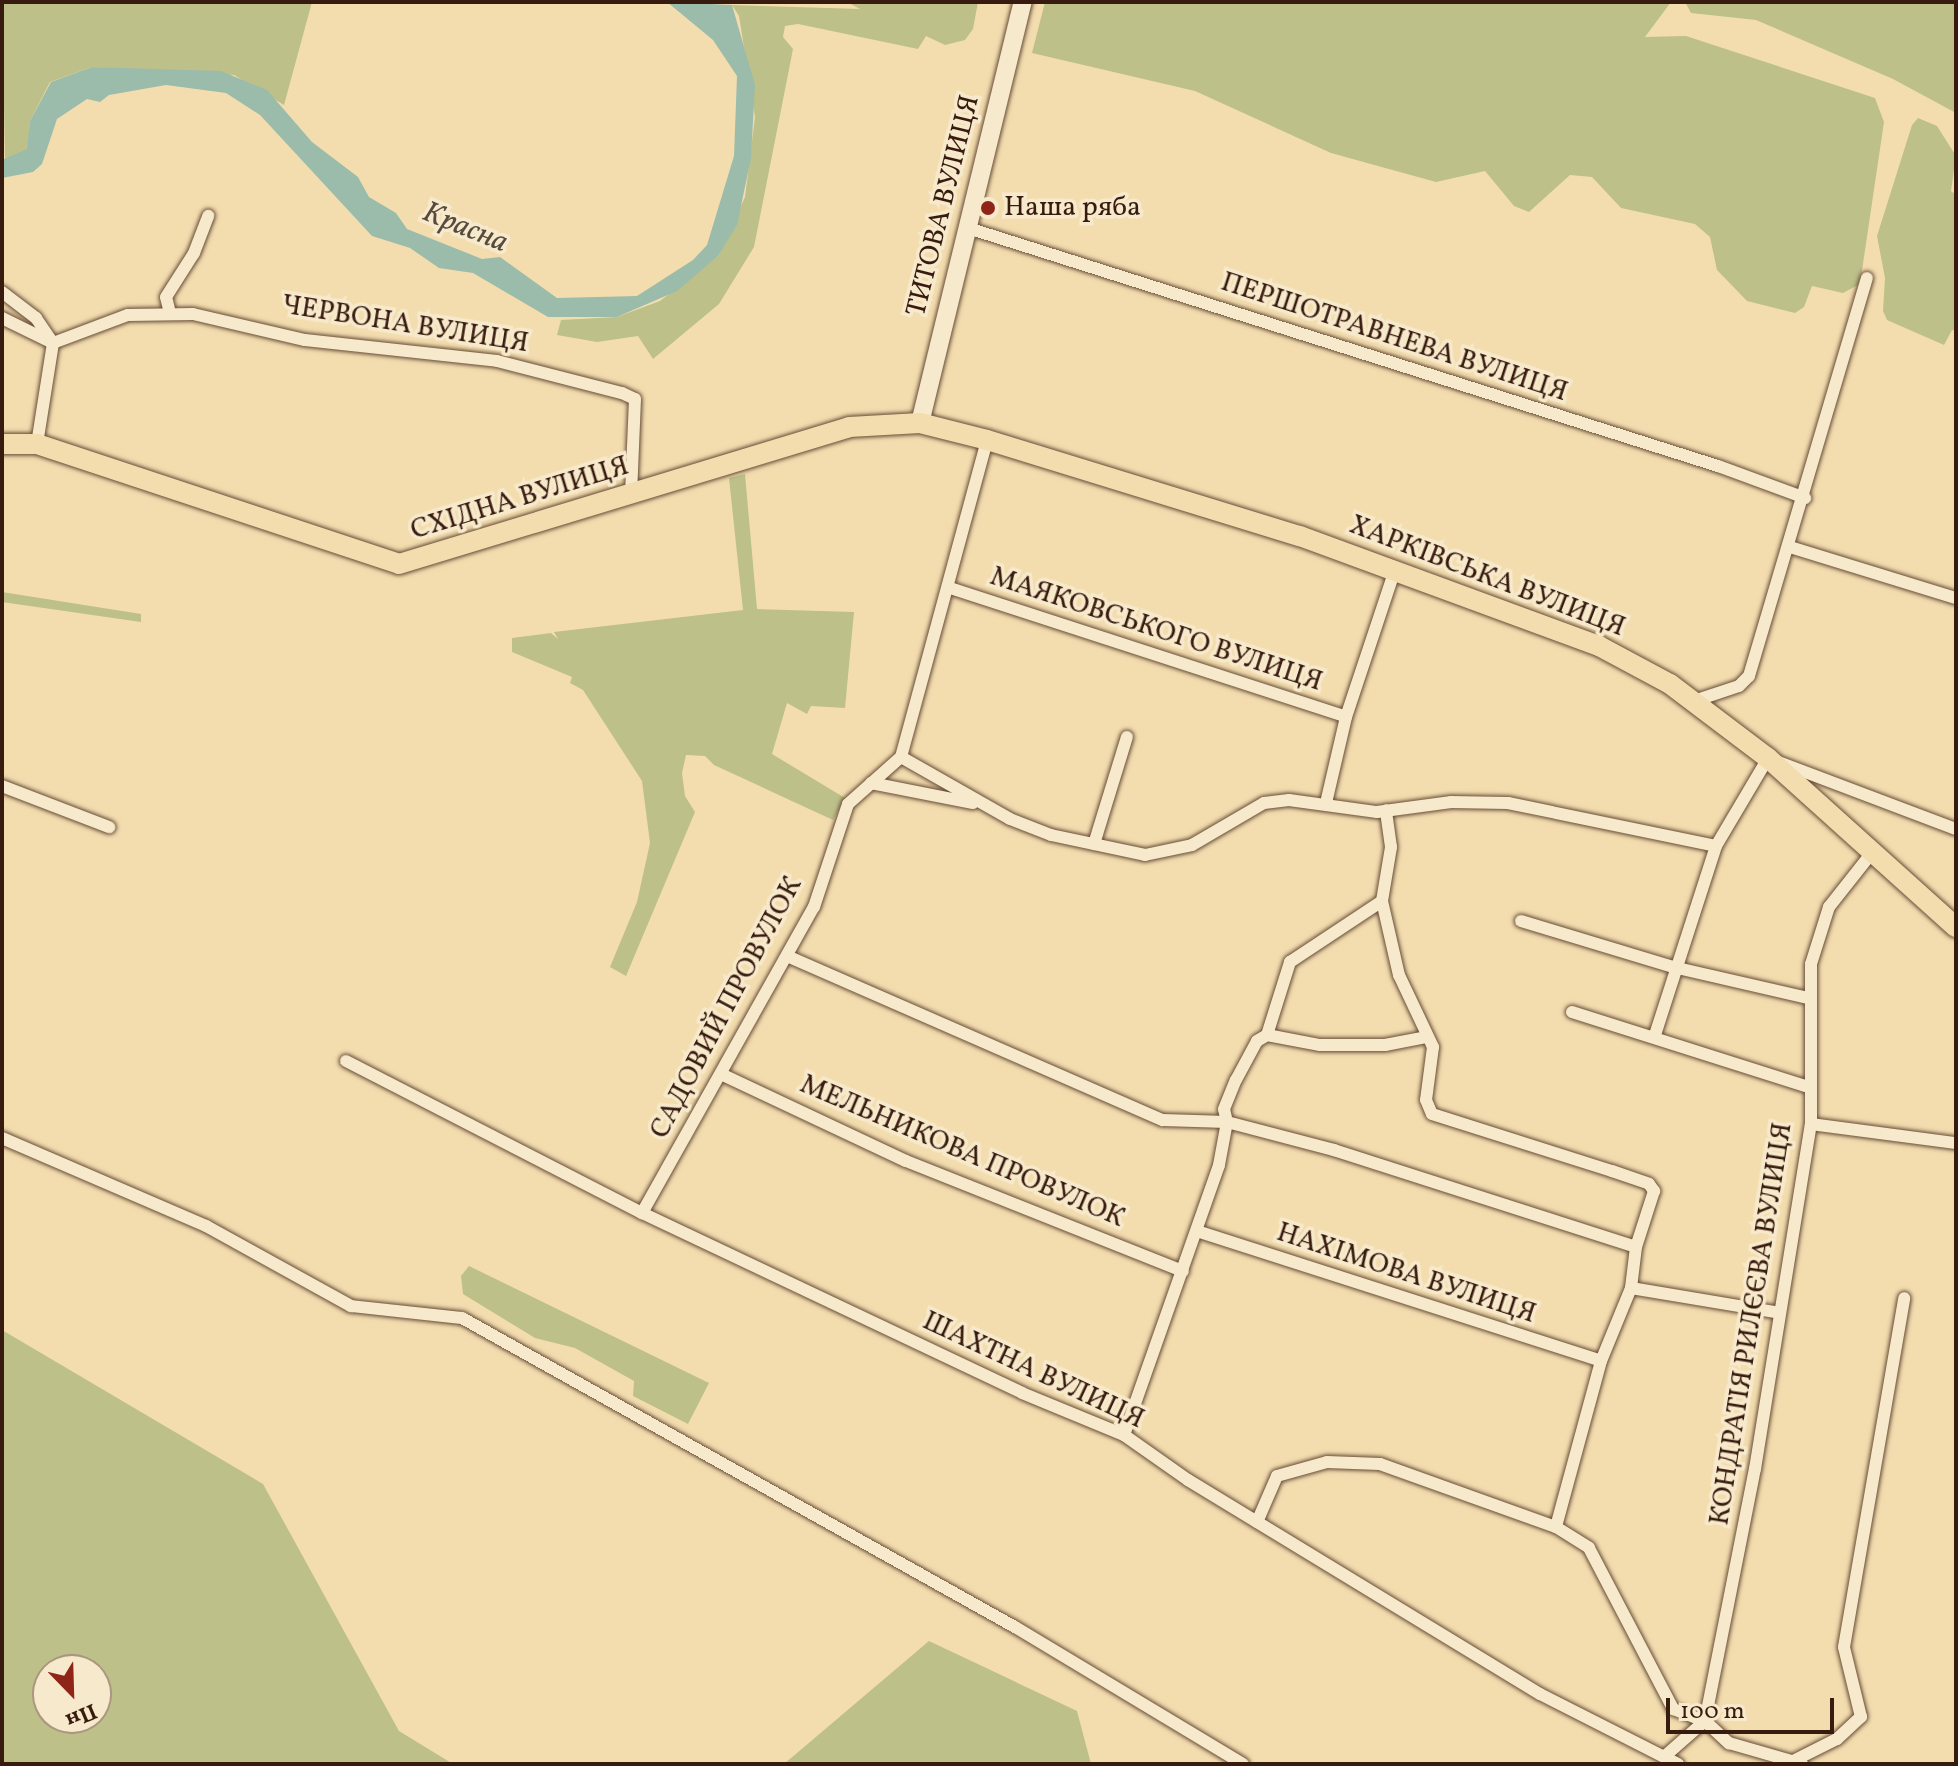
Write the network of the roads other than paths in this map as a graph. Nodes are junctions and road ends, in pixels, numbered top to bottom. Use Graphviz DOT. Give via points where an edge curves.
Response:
graph roads {
  1 [pos="1023,2"];
  2 [pos="208,216"];
  3 [pos="968,228"];
  4 [pos="1867,278"];
  5 [pos="2,292"];
  6 [pos="170,313"];
  7 [pos="2,318"];
  8 [pos="53,343"];
  9 [pos="920,423"];
  10 [pos="987,440"];
  11 [pos="2,444"];
  12 [pos="37,444"];
  13 [pos="631,494"];
  14 [pos="1805,498"];
  15 [pos="1790,547"];
  16 [pos="1395,570"];
  17 [pos="950,588"];
  18 [pos="1956,598"];
  19 [pos="1694,701"];
  20 [pos="1346,717"];
  21 [pos="1127,737"];
  22 [pos="901,757"];
  23 [pos="1768,758"];
  24 [pos="871,783"];
  25 [pos="2,786"];
  26 [pos="1326,803"];
  27 [pos="985,805"];
  28 [pos="1386,810"];
  29 [pos="109,827"];
  30 [pos="1956,829"];
  31 [pos="1094,844"];
  32 [pos="1716,846"];
  33 [pos="1874,850"];
  34 [pos="1382,901"];
  35 [pos="1521,921"];
  36 [pos="1956,927"];
  37 [pos="787,956"];
  38 [pos="1673,967"];
  39 [pos="1808,998"];
  40 [pos="1572,1012"];
  41 [pos="1655,1035"];
  42 [pos="1427,1037"];
  43 [pos="1262,1038"];
  44 [pos="346,1061"];
  45 [pos="723,1075"];
  46 [pos="1808,1087"];
  47 [pos="1227,1122"];
  48 [pos="1811,1124"];
  49 [pos="2,1138"];
  50 [pos="1956,1143"];
  51 [pos="642,1213"];
  52 [pos="1197,1231"];
  53 [pos="1636,1247"];
  54 [pos="1183,1271"];
  55 [pos="1631,1288"];
  56 [pos="1904,1298"];
  57 [pos="1780,1313"];
  58 [pos="1601,1361"];
  59 [pos="1124,1435"];
  60 [pos="1257,1522"];
  61 [pos="1556,1527"];
  62 [pos="1705,1721"];
  63 [pos="1665,1756"];
  64 [pos="1798,1762"];
  65 [pos="1243,1764"];
  66 [pos="1678,1764"];
  1 -- 3 [label="street, ТИТОВА ВУЛИЦЯ"];
  2 -- 6 [label="street" via="194,253 166,297"];
  3 -- 9 [label="street, ТИТОВА ВУЛИЦЯ"];
  3 -- 14 [label="street, ПЕРШОТРАВНЕВА ВУЛИЦЯ"];
  4 -- 14 [label="street"];
  5 -- 8 [label="street" via="36,318"];
  6 -- 8 [label="street, ЧЕРВОНА ВУЛИЦЯ" via="128,315"];
  6 -- 13 [label="street, ЧЕРВОНА ВУЛИЦЯ" via="233,319 305,340 497,361 622,393 635,399"];
  7 -- 8 [label="street"];
  8 -- 12 [label="street"];
  9 -- 10 [label="main road, ХАРКІВСЬКА ВУЛИЦЯ"];
  9 -- 13 [label="main road, СХІДНА ВУЛИЦЯ" via="883,422 812,435"];
  10 -- 16 [label="main road, ХАРКІВСЬКА ВУЛИЦЯ"];
  10 -- 17 [label="street"];
  11 -- 12 [label="main road, СХІДНА ВУЛИЦЯ"];
  12 -- 13 [label="main road, СХІДНА ВУЛИЦЯ" via="399,564"];
  14 -- 15 [label="street"];
  15 -- 18 [label="street"];
  15 -- 19 [label="street" via="1749,676 1739,686"];
  16 -- 19 [label="main road, ХАРКІВСЬКА ВУЛИЦЯ" via="1599,646"];
  16 -- 20 [label="street"];
  17 -- 20 [label="street, МАЯКОВСЬКОГО ВУЛИЦЯ"];
  17 -- 22 [label="street"];
  19 -- 23 [label="main road, ХАРКІВСЬКА ВУЛИЦЯ"];
  20 -- 26 [label="street"];
  21 -- 31 [label="street"];
  22 -- 24 [label="street, САДОВИЙ ПРОВУЛОК"];
  22 -- 27 [label="street"];
  23 -- 30 [label="street"];
  23 -- 32 [label="street"];
  23 -- 33 [label="main road, ХАРКІВСЬКА ВУЛИЦЯ"];
  24 -- 27 [label="street"];
  24 -- 37 [label="street, САДОВИЙ ПРОВУЛОК" via="848,804 814,907"];
  25 -- 29 [label="street"];
  26 -- 28 [label="street"];
  26 -- 31 [label="street" via="1264,803 1192,845 1145,855"];
  27 -- 31 [label="street" via="1051,835"];
  28 -- 32 [label="street" via="1477,800 1508,803"];
  28 -- 34 [label="street" via="1391,847"];
  32 -- 38 [label="street"];
  33 -- 36 [label="main road, ХАРКІВСЬКА ВУЛИЦЯ"];
  33 -- 39 [label="street, КОНДРАТІЯ РИЛЄЄВА ВУЛИЦЯ" via="1829,907 1811,964"];
  34 -- 42 [label="street" via="1399,975"];
  34 -- 43 [label="street" via="1290,962"];
  35 -- 38 [label="street"];
  37 -- 45 [label="street, САДОВИЙ ПРОВУЛОК"];
  37 -- 47 [label="street" via="1163,1120"];
  38 -- 39 [label="street"];
  38 -- 41 [label="street"];
  39 -- 46 [label="street, КОНДРАТІЯ РИЛЄЄВА ВУЛИЦЯ" via="1815,1040"];
  40 -- 41 [label="street"];
  41 -- 46 [label="street"];
  42 -- 43 [label="street" via="1385,1045"];
  42 -- 53 [label="street" via="1435,1061 1426,1100 1432,1114 1649,1184 1651,1204"];
  43 -- 47 [label="street" via="1224,1109"];
  44 -- 51 [label="street, ШАХТНА ВУЛИЦЯ"];
  45 -- 51 [label="street, САДОВИЙ ПРОВУЛОК"];
  45 -- 54 [label="street, МЕЛЬНИКОВА ПРОВУЛОК" via="906,1161"];
  46 -- 48 [label="street, КОНДРАТІЯ РИЛЄЄВА ВУЛИЦЯ"];
  47 -- 52 [label="street"];
  47 -- 53 [label="street" via="1402,1170"];
  48 -- 50 [label="street"];
  48 -- 57 [label="street, КОНДРАТІЯ РИЛЄЄВА ВУЛИЦЯ"];
  49 -- 65 [label="street" via="206,1226 351,1306 462,1318 1015,1627"];
  51 -- 59 [label="street, ШАХТНА ВУЛИЦЯ" via="1022,1393"];
  52 -- 54 [label="street"];
  52 -- 58 [label="street, НАХІМОВА ВУЛИЦЯ"];
  53 -- 55 [label="street"];
  54 -- 59 [label="street"];
  55 -- 57 [label="street"];
  55 -- 58 [label="street"];
  56 -- 64 [label="street" via="1844,1647 1861,1717"];
  57 -- 62 [label="street, КОНДРАТІЯ РИЛЄЄВА ВУЛИЦЯ"];
  58 -- 61 [label="street"];
  59 -- 60 [label="street, ШАХТНА ВУЛИЦЯ"];
  60 -- 61 [label="street" via="1277,1476 1327,1462 1380,1464"];
  60 -- 63 [label="street, ШАХТНА ВУЛИЦЯ" via="1540,1694"];
  61 -- 62 [label="street" via="1589,1548 1673,1709"];
  62 -- 63 [label="street"];
  62 -- 64 [label="street" via="1729,1743"];
  63 -- 66 [label="street, ШАХТНА ВУЛИЦЯ"];
}
